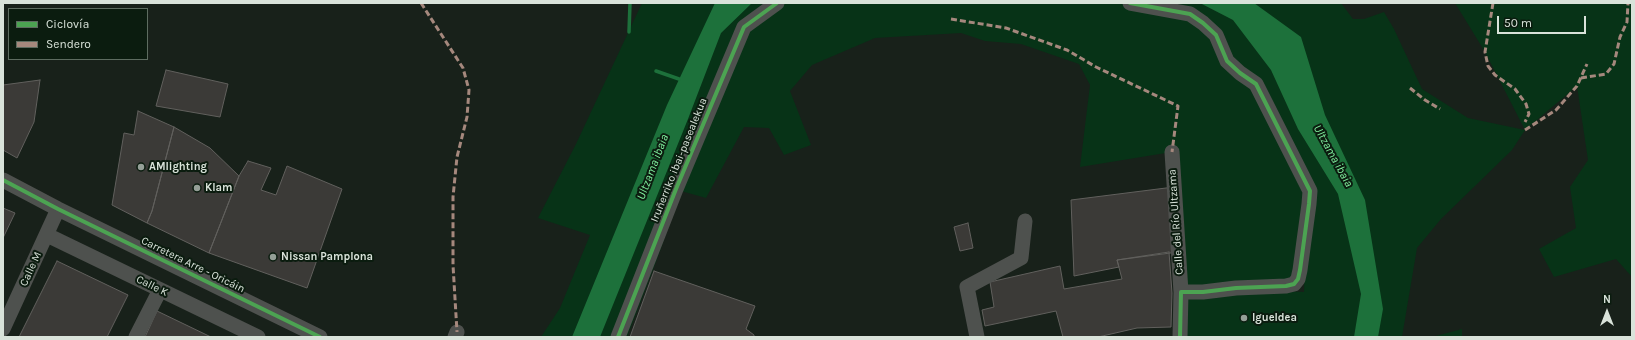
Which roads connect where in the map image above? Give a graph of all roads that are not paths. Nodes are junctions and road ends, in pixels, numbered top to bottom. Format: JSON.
{"nodes":[{"id":1,"x":776,"y":3,"type":"edge"},
{"id":2,"x":1130,"y":3,"type":"edge"},
{"id":3,"x":1172,"y":152,"type":"dead end"},
{"id":4,"x":3,"y":180,"type":"edge"},
{"id":5,"x":58,"y":209,"type":"junction"},
{"id":6,"x":1025,"y":221,"type":"dead end"},
{"id":7,"x":47,"y":234,"type":"junction"},
{"id":8,"x":160,"y":290,"type":"junction"},
{"id":9,"x":1181,"y":292,"type":"junction"},
{"id":10,"x":3,"y":329,"type":"edge"},
{"id":11,"x":305,"y":334,"type":"edge"},
{"id":12,"x":136,"y":337,"type":"edge"},
{"id":13,"x":258,"y":337,"type":"edge"},
{"id":14,"x":320,"y":337,"type":"edge"},
{"id":15,"x":618,"y":337,"type":"edge"},
{"id":16,"x":977,"y":337,"type":"edge"},
{"id":17,"x":1180,"y":337,"type":"edge"}],
"edges":[{"from":1,"to":15,"type":"street","name":"Iruñerriko ibai-pasealekua"},
{"from":2,"to":9,"type":"street"},
{"from":3,"to":9,"type":"street","name":"Calle del Río Ultzama"},
{"from":4,"to":5,"type":"street","name":"Carretera Arre - Oricáin"},
{"from":5,"to":7,"type":"street","name":"Calle M"},
{"from":5,"to":11,"type":"street","name":"Carretera Arre - Oricáin"},
{"from":6,"to":16,"type":"street"},
{"from":7,"to":8,"type":"street","name":"Calle K"},
{"from":7,"to":10,"type":"street","name":"Calle M"},
{"from":8,"to":12,"type":"street"},
{"from":8,"to":13,"type":"street","name":"Calle K"},
{"from":9,"to":17,"type":"street","name":"Calle del Río Ultzama"},
{"from":11,"to":14,"type":"street","name":"Carretera Arre - Oricáin"}]}
